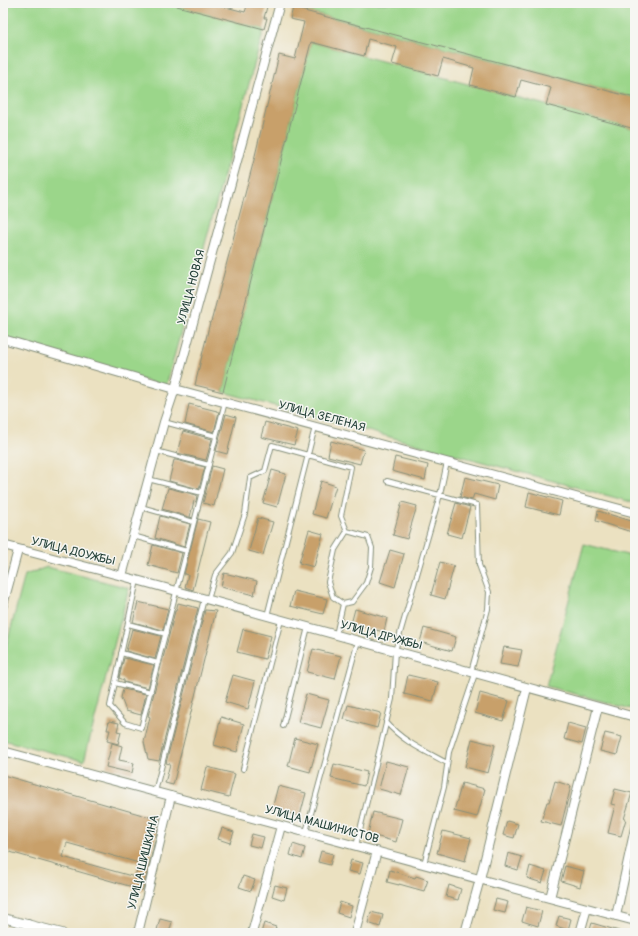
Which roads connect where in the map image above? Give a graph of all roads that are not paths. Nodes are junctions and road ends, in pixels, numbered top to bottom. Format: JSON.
{"nodes":[{"id":1,"x":280,"y":3,"type":"edge"},
{"id":2,"x":3,"y":339,"type":"edge"},
{"id":3,"x":175,"y":389,"type":"junction"},
{"id":4,"x":225,"y":402,"type":"junction"},
{"id":5,"x":164,"y":422,"type":"junction"},
{"id":6,"x":315,"y":426,"type":"junction"},
{"id":7,"x":216,"y":436,"type":"junction"},
{"id":8,"x":156,"y":451,"type":"junction"},
{"id":9,"x":308,"y":455,"type":"junction"},
{"id":10,"x":447,"y":462,"type":"junction"},
{"id":11,"x":209,"y":465,"type":"junction"},
{"id":12,"x":148,"y":479,"type":"junction"},
{"id":13,"x":387,"y":481,"type":"dead end"},
{"id":14,"x":202,"y":493,"type":"junction"},
{"id":15,"x":440,"y":495,"type":"junction"},
{"id":16,"x":141,"y":507,"type":"junction"},
{"id":17,"x":635,"y":513,"type":"edge"},
{"id":18,"x":194,"y":522,"type":"junction"},
{"id":19,"x":348,"y":531,"type":"junction"},
{"id":20,"x":133,"y":536,"type":"junction"},
{"id":21,"x":3,"y":546,"type":"edge"},
{"id":22,"x":18,"y":550,"type":"junction"},
{"id":23,"x":187,"y":551,"type":"junction"},
{"id":24,"x":122,"y":576,"type":"junction"},
{"id":25,"x":137,"y":580,"type":"junction"},
{"id":26,"x":177,"y":591,"type":"junction"},
{"id":27,"x":206,"y":599,"type":"junction"},
{"id":28,"x":343,"y":604,"type":"junction"},
{"id":29,"x":3,"y":605,"type":"edge"},
{"id":30,"x":267,"y":616,"type":"junction"},
{"id":31,"x":281,"y":620,"type":"junction"},
{"id":32,"x":128,"y":624,"type":"junction"},
{"id":33,"x":308,"y":627,"type":"junction"},
{"id":34,"x":166,"y":634,"type":"junction"},
{"id":35,"x":336,"y":635,"type":"junction"},
{"id":36,"x":358,"y":641,"type":"junction"},
{"id":37,"x":396,"y":652,"type":"junction"},
{"id":38,"x":121,"y":653,"type":"junction"},
{"id":39,"x":158,"y":663,"type":"junction"},
{"id":40,"x":473,"y":673,"type":"junction"},
{"id":41,"x":115,"y":683,"type":"junction"},
{"id":42,"x":527,"y":688,"type":"junction"},
{"id":43,"x":151,"y":692,"type":"junction"},
{"id":44,"x":598,"y":707,"type":"junction"},
{"id":45,"x":635,"y":717,"type":"edge"},
{"id":46,"x":386,"y":722,"type":"junction"},
{"id":47,"x":283,"y":726,"type":"dead end"},
{"id":48,"x":3,"y":751,"type":"edge"},
{"id":49,"x":447,"y":763,"type":"junction"},
{"id":50,"x":243,"y":769,"type":"dead end"},
{"id":51,"x":155,"y":792,"type":"junction"},
{"id":52,"x":171,"y":796,"type":"junction"},
{"id":53,"x":280,"y":826,"type":"junction"},
{"id":54,"x":635,"y":828,"type":"edge"},
{"id":55,"x":306,"y":832,"type":"junction"},
{"id":56,"x":356,"y":846,"type":"junction"},
{"id":57,"x":377,"y":851,"type":"junction"},
{"id":58,"x":424,"y":864,"type":"junction"},
{"id":59,"x":480,"y":879,"type":"junction"},
{"id":60,"x":550,"y":898,"type":"junction"},
{"id":61,"x":587,"y":908,"type":"junction"},
{"id":62,"x":616,"y":916,"type":"junction"},
{"id":63,"x":3,"y":918,"type":"edge"},
{"id":64,"x":635,"y":921,"type":"edge"},
{"id":65,"x":28,"y":924,"type":"junction"},
{"id":66,"x":26,"y":933,"type":"edge"},
{"id":67,"x":62,"y":933,"type":"edge"},
{"id":68,"x":138,"y":933,"type":"edge"},
{"id":69,"x":252,"y":933,"type":"edge"},
{"id":70,"x":355,"y":933,"type":"edge"},
{"id":71,"x":465,"y":933,"type":"edge"},
{"id":72,"x":580,"y":933,"type":"edge"}],
"edges":[{"from":1,"to":3,"type":"street","name":"УЛИЦА НОВАЯ"},
{"from":2,"to":3,"type":"street","name":"УЛИЦА ЗЕЛЕНАЯ"},
{"from":3,"to":4,"type":"street","name":"УЛИЦА ЗЕЛЕНАЯ"},
{"from":3,"to":5,"type":"street","name":"УЛИЦА НОВАЯ"},
{"from":4,"to":6,"type":"street","name":"УЛИЦА ЗЕЛЕНАЯ"},
{"from":4,"to":7,"type":"lane"},
{"from":5,"to":7,"type":"lane"},
{"from":5,"to":8,"type":"street","name":"УЛИЦА НОВАЯ"},
{"from":6,"to":9,"type":"lane"},
{"from":6,"to":10,"type":"street","name":"УЛИЦА ЗЕЛЕНАЯ"},
{"from":7,"to":11,"type":"lane"},
{"from":8,"to":11,"type":"lane"},
{"from":8,"to":12,"type":"street","name":"УЛИЦА НОВАЯ"},
{"from":9,"to":19,"type":"lane"},
{"from":9,"to":27,"type":"lane"},
{"from":9,"to":30,"type":"lane"},
{"from":10,"to":15,"type":"lane"},
{"from":10,"to":17,"type":"street","name":"УЛИЦА ЗЕЛЕНАЯ"},
{"from":11,"to":14,"type":"lane"},
{"from":12,"to":14,"type":"lane"},
{"from":12,"to":16,"type":"street","name":"УЛИЦА НОВАЯ"},
{"from":13,"to":15,"type":"lane"},
{"from":14,"to":18,"type":"lane"},
{"from":15,"to":37,"type":"lane"},
{"from":15,"to":40,"type":"lane"},
{"from":16,"to":18,"type":"lane"},
{"from":16,"to":20,"type":"street","name":"УЛИЦА НОВАЯ"},
{"from":18,"to":23,"type":"lane"},
{"from":19,"to":28,"type":"lane"},
{"from":19,"to":28,"type":"lane"},
{"from":20,"to":23,"type":"lane"},
{"from":20,"to":24,"type":"street","name":"УЛИЦА НОВАЯ"},
{"from":21,"to":22,"type":"street"},
{"from":22,"to":24,"type":"street","name":"УЛИЦА ДОУЖБЫ"},
{"from":22,"to":29,"type":"street"},
{"from":23,"to":26,"type":"lane"},
{"from":24,"to":25,"type":"street","name":"УЛИЦА ДРУЖБЫ"},
{"from":25,"to":26,"type":"street","name":"УЛИЦА ДРУЖБЫ"},
{"from":25,"to":32,"type":"lane"},
{"from":26,"to":27,"type":"street","name":"УЛИЦА ДРУЖБЫ"},
{"from":26,"to":34,"type":"lane"},
{"from":27,"to":30,"type":"street","name":"УЛИЦА ДРУЖБЫ"},
{"from":27,"to":51,"type":"lane"},
{"from":28,"to":35,"type":"lane"},
{"from":30,"to":31,"type":"street","name":"УЛИЦА ДРУЖБЫ"},
{"from":31,"to":33,"type":"street","name":"УЛИЦА ДРУЖБЫ"},
{"from":31,"to":50,"type":"lane"},
{"from":32,"to":34,"type":"lane"},
{"from":32,"to":38,"type":"lane"},
{"from":33,"to":35,"type":"street","name":"УЛИЦА ДРУЖБЫ"},
{"from":33,"to":47,"type":"lane"},
{"from":34,"to":39,"type":"lane"},
{"from":35,"to":36,"type":"street","name":"УЛИЦА ДРУЖБЫ"},
{"from":36,"to":37,"type":"street","name":"УЛИЦА ДРУЖБЫ"},
{"from":36,"to":55,"type":"lane"},
{"from":37,"to":40,"type":"street","name":"УЛИЦА ДРУЖБЫ"},
{"from":37,"to":46,"type":"lane"},
{"from":38,"to":39,"type":"lane"},
{"from":38,"to":41,"type":"lane"},
{"from":39,"to":43,"type":"lane"},
{"from":40,"to":42,"type":"street","name":"УЛИЦА ДРУЖБЫ"},
{"from":40,"to":49,"type":"lane"},
{"from":41,"to":43,"type":"lane"},
{"from":41,"to":43,"type":"lane"},
{"from":42,"to":44,"type":"street","name":"УЛИЦА ДРУЖБЫ"},
{"from":42,"to":59,"type":"street"},
{"from":44,"to":45,"type":"street","name":"УЛИЦА ДРУЖБЫ"},
{"from":44,"to":60,"type":"street"},
{"from":46,"to":49,"type":"lane"},
{"from":46,"to":56,"type":"lane"},
{"from":48,"to":51,"type":"street","name":"УЛИЦА МАШИНИСТОВ"},
{"from":49,"to":58,"type":"lane"},
{"from":51,"to":52,"type":"street","name":"УЛИЦА МАШИНИСТОВ"},
{"from":52,"to":53,"type":"street","name":"УЛИЦА МАШИНИСТОВ"},
{"from":52,"to":68,"type":"street","name":"УЛИЦА ШИШКИНА"},
{"from":53,"to":55,"type":"street","name":"УЛИЦА МАШИНИСТОВ"},
{"from":53,"to":69,"type":"street"},
{"from":54,"to":62,"type":"street"},
{"from":55,"to":56,"type":"street","name":"УЛИЦА МАШИНИСТОВ"},
{"from":56,"to":57,"type":"street","name":"УЛИЦА МАШИНИСТОВ"},
{"from":57,"to":58,"type":"street","name":"УЛИЦА МАШИНИСТОВ"},
{"from":57,"to":70,"type":"street"},
{"from":58,"to":59,"type":"street","name":"УЛИЦА МАШИНИСТОВ"},
{"from":59,"to":60,"type":"street","name":"УЛИЦА МАШИНИСТОВ"},
{"from":59,"to":71,"type":"street"},
{"from":60,"to":61,"type":"street","name":"УЛИЦА МАШИНИСТОВ"},
{"from":61,"to":62,"type":"street","name":"УЛИЦА МАШИНИСТОВ"},
{"from":61,"to":72,"type":"street"},
{"from":62,"to":64,"type":"street","name":"УЛИЦА МАШИНИСТОВ"},
{"from":63,"to":65,"type":"street"},
{"from":65,"to":66,"type":"street"},
{"from":65,"to":67,"type":"street"}]}
